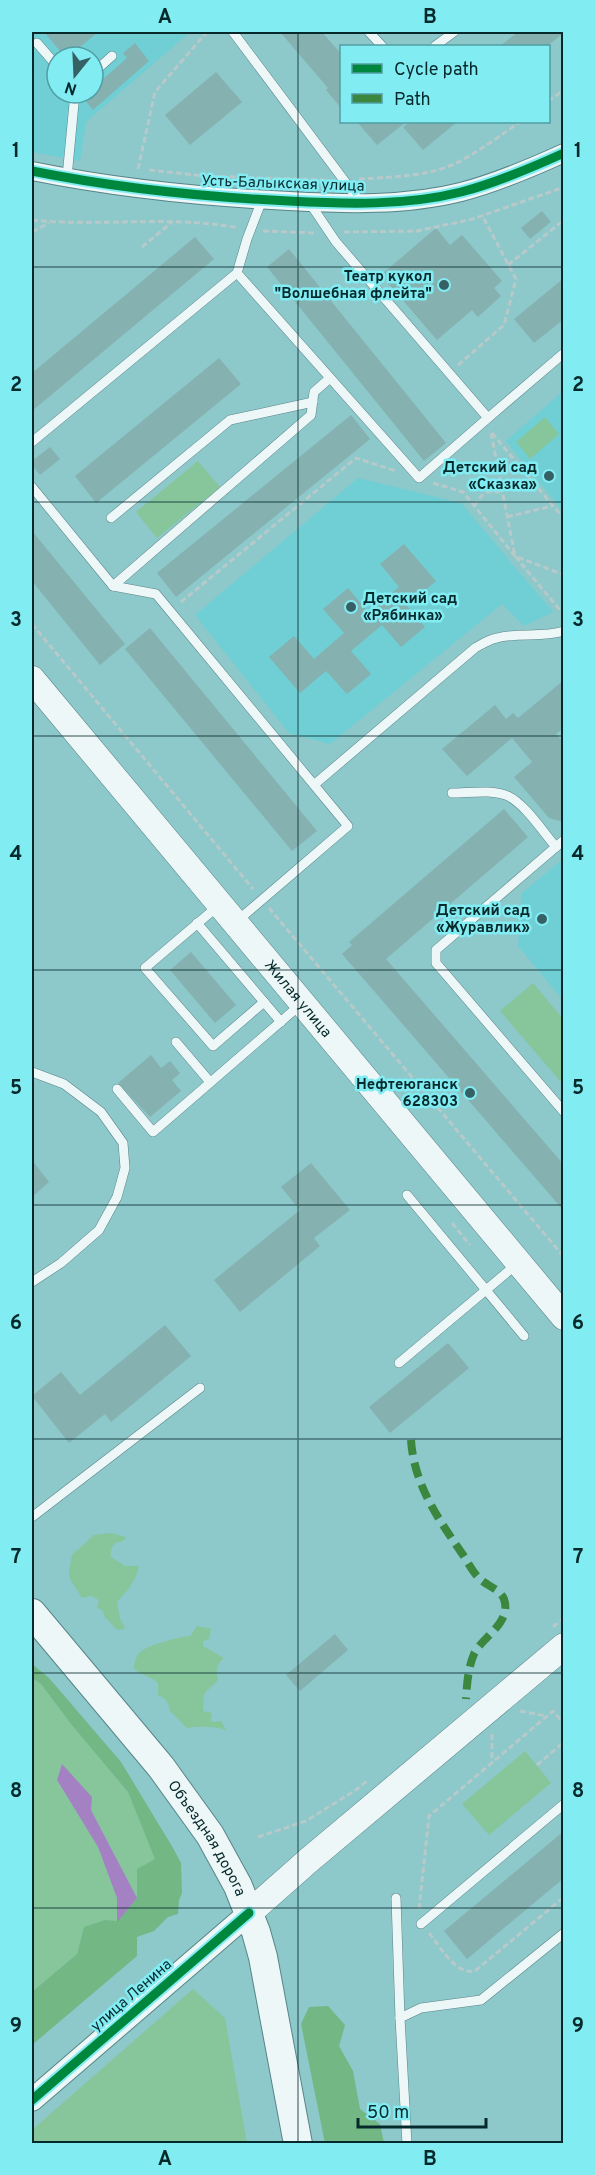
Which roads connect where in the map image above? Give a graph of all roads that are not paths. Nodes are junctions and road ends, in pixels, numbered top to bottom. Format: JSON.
{"nodes":[{"id":1,"x":233,"y":32,"type":"edge"},
{"id":2,"x":369,"y":32,"type":"edge"},
{"id":3,"x":435,"y":32,"type":"edge"},
{"id":4,"x":454,"y":32,"type":"edge"},
{"id":5,"x":37,"y":43,"type":"dead end"},
{"id":6,"x":439,"y":44,"type":"edge"},
{"id":7,"x":381,"y":45,"type":"edge"},
{"id":8,"x":45,"y":52,"type":"edge"},
{"id":9,"x":112,"y":56,"type":"dead end"},
{"id":10,"x":105,"y":62,"type":"edge"},
{"id":11,"x":74,"y":105,"type":"edge"},
{"id":12,"x":564,"y":153,"type":"edge"},
{"id":13,"x":32,"y":171,"type":"edge"},
{"id":14,"x":67,"y":177,"type":"junction"},
{"id":15,"x":262,"y":200,"type":"junction"},
{"id":16,"x":309,"y":202,"type":"junction"},
{"id":17,"x":361,"y":203,"type":"junction"},
{"id":18,"x":237,"y":273,"type":"junction"},
{"id":19,"x":564,"y":353,"type":"edge"},
{"id":20,"x":330,"y":378,"type":"junction"},
{"id":21,"x":313,"y":402,"type":"junction"},
{"id":22,"x":488,"y":418,"type":"junction"},
{"id":23,"x":32,"y":442,"type":"edge"},
{"id":24,"x":32,"y":487,"type":"edge"},
{"id":25,"x":111,"y":518,"type":"dead end"},
{"id":26,"x":113,"y":586,"type":"junction"},
{"id":27,"x":564,"y":631,"type":"edge"},
{"id":28,"x":32,"y":680,"type":"edge"},
{"id":29,"x":315,"y":784,"type":"junction"},
{"id":30,"x":452,"y":793,"type":"dead end"},
{"id":31,"x":359,"y":821,"type":"dead end"},
{"id":32,"x":348,"y":826,"type":"junction"},
{"id":33,"x":560,"y":843,"type":"edge"},
{"id":34,"x":227,"y":913,"type":"junction"},
{"id":35,"x":197,"y":923,"type":"junction"},
{"id":36,"x":264,"y":1002,"type":"junction"},
{"id":37,"x":302,"y":1004,"type":"junction"},
{"id":38,"x":281,"y":1022,"type":"junction"},
{"id":39,"x":176,"y":1042,"type":"dead end"},
{"id":40,"x":253,"y":1046,"type":"junction"},
{"id":41,"x":260,"y":1054,"type":"dead end"},
{"id":42,"x":32,"y":1072,"type":"edge"},
{"id":43,"x":210,"y":1082,"type":"junction"},
{"id":44,"x":117,"y":1089,"type":"dead end"},
{"id":45,"x":564,"y":1112,"type":"edge"},
{"id":46,"x":407,"y":1195,"type":"dead end"},
{"id":47,"x":518,"y":1263,"type":"junction"},
{"id":48,"x":32,"y":1282,"type":"edge"},
{"id":49,"x":486,"y":1290,"type":"junction"},
{"id":50,"x":562,"y":1314,"type":"edge"},
{"id":51,"x":524,"y":1336,"type":"dead end"},
{"id":52,"x":399,"y":1363,"type":"dead end"},
{"id":53,"x":200,"y":1388,"type":"dead end"},
{"id":54,"x":32,"y":1518,"type":"edge"},
{"id":55,"x":32,"y":1613,"type":"edge"},
{"id":56,"x":555,"y":1640,"type":"edge"},
{"id":57,"x":564,"y":1804,"type":"edge"},
{"id":58,"x":396,"y":1898,"type":"dead end"},
{"id":59,"x":249,"y":1913,"type":"junction"},
{"id":60,"x":421,"y":1924,"type":"road end"},
{"id":61,"x":563,"y":1934,"type":"edge"},
{"id":62,"x":400,"y":2018,"type":"junction"},
{"id":63,"x":32,"y":2100,"type":"edge"},
{"id":64,"x":298,"y":2144,"type":"edge"},
{"id":65,"x":407,"y":2144,"type":"edge"}],
"edges":[{"from":1,"to":17,"type":"lane"},
{"from":2,"to":7,"type":"lane"},
{"from":3,"to":6,"type":"lane"},
{"from":4,"to":6,"type":"lane"},
{"from":5,"to":8,"type":"lane"},
{"from":9,"to":10,"type":"lane"},
{"from":11,"to":14,"type":"lane"},
{"from":12,"to":17,"type":"street","name":"Усть-Балыкская улица"},
{"from":13,"to":14,"type":"street","name":"Усть-Балыкская улица"},
{"from":14,"to":15,"type":"street","name":"Усть-Балыкская улица"},
{"from":15,"to":16,"type":"street","name":"Усть-Балыкская улица"},
{"from":15,"to":18,"type":"lane"},
{"from":16,"to":17,"type":"street","name":"Усть-Балыкская улица"},
{"from":16,"to":22,"type":"lane"},
{"from":18,"to":20,"type":"lane"},
{"from":18,"to":23,"type":"lane"},
{"from":19,"to":22,"type":"lane"},
{"from":20,"to":21,"type":"lane"},
{"from":20,"to":22,"type":"lane"},
{"from":21,"to":25,"type":"lane"},
{"from":21,"to":26,"type":"lane"},
{"from":24,"to":26,"type":"lane"},
{"from":26,"to":29,"type":"lane"},
{"from":27,"to":29,"type":"lane"},
{"from":28,"to":34,"type":"main road","name":"Жилая улица"},
{"from":29,"to":32,"type":"lane"},
{"from":30,"to":33,"type":"lane"},
{"from":31,"to":32,"type":"lane"},
{"from":32,"to":34,"type":"lane"},
{"from":33,"to":45,"type":"lane"},
{"from":34,"to":35,"type":"lane"},
{"from":34,"to":37,"type":"main road","name":"Жилая улица"},
{"from":35,"to":36,"type":"lane"},
{"from":35,"to":36,"type":"lane"},
{"from":36,"to":38,"type":"lane"},
{"from":37,"to":38,"type":"lane"},
{"from":37,"to":47,"type":"main road","name":"Жилая улица"},
{"from":38,"to":40,"type":"lane"},
{"from":39,"to":43,"type":"lane"},
{"from":40,"to":41,"type":"lane"},
{"from":40,"to":43,"type":"lane"},
{"from":42,"to":48,"type":"lane"},
{"from":43,"to":44,"type":"lane"},
{"from":46,"to":49,"type":"lane"},
{"from":47,"to":49,"type":"lane"},
{"from":47,"to":50,"type":"main road","name":"Жилая улица"},
{"from":49,"to":51,"type":"lane"},
{"from":49,"to":52,"type":"lane"},
{"from":53,"to":54,"type":"lane"},
{"from":55,"to":59,"type":"main road","name":"Объездная дорога"},
{"from":56,"to":59,"type":"main road","name":"улица Ленина"},
{"from":57,"to":60,"type":"lane"},
{"from":58,"to":62,"type":"lane"},
{"from":59,"to":63,"type":"street","name":"улица Ленина"},
{"from":59,"to":64,"type":"main road","name":"Объездная дорога"},
{"from":61,"to":62,"type":"lane"},
{"from":62,"to":65,"type":"lane"}]}
